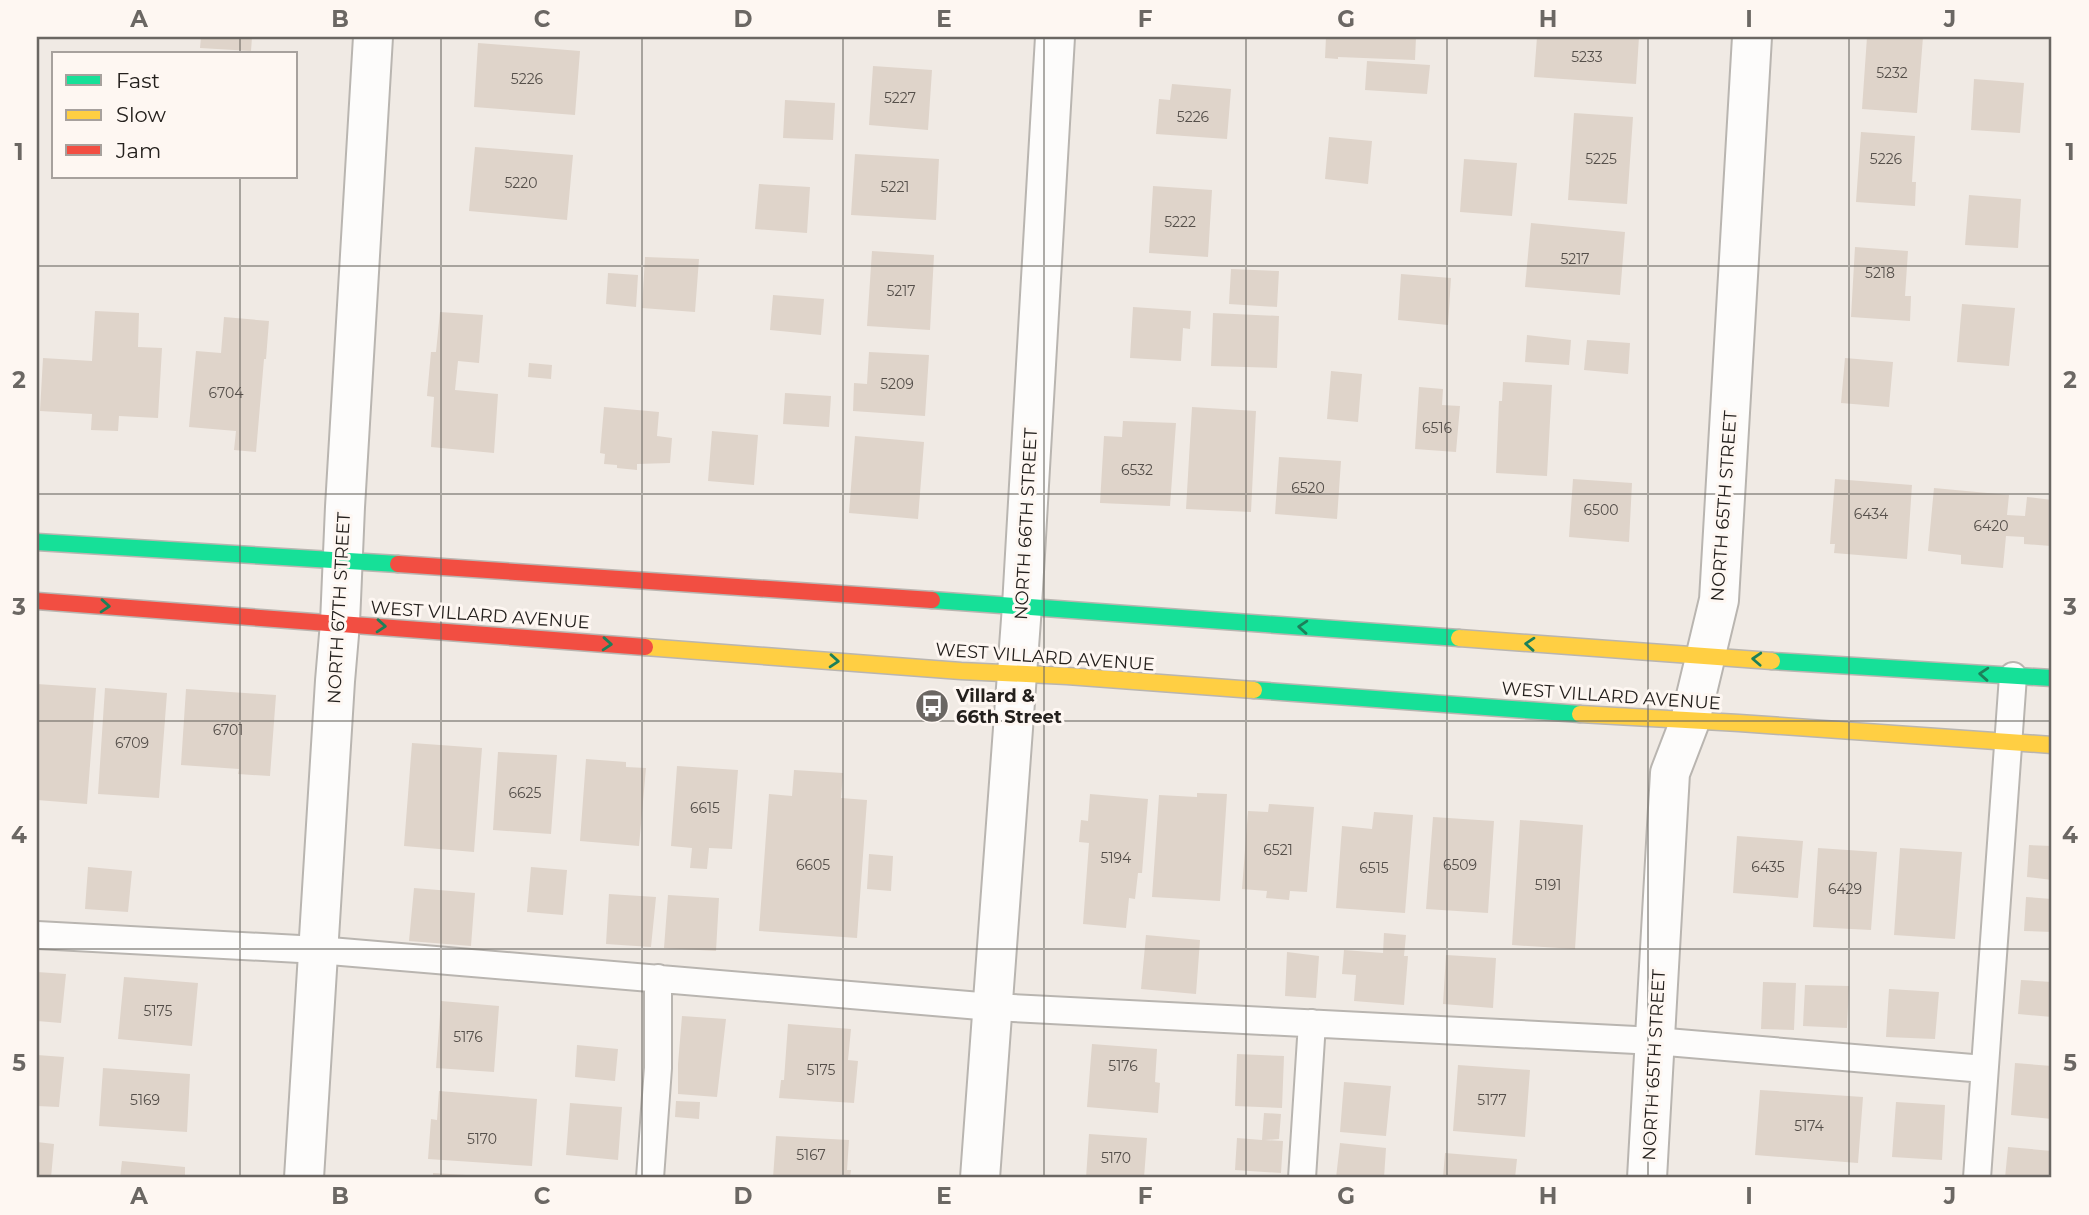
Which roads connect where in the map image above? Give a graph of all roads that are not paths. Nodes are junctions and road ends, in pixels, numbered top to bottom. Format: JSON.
{"nodes":[{"id":1,"x":373,"y":37,"type":"edge"},
{"id":2,"x":1055,"y":37,"type":"edge"},
{"id":3,"x":1752,"y":37,"type":"edge"},
{"id":4,"x":37,"y":542,"type":"edge"},
{"id":5,"x":343,"y":561,"type":"junction"},
{"id":6,"x":37,"y":601,"type":"edge"},
{"id":7,"x":1022,"y":606,"type":"junction"},
{"id":8,"x":340,"y":623,"type":"junction"},
{"id":9,"x":1706,"y":657,"type":"junction"},
{"id":10,"x":1016,"y":673,"type":"junction"},
{"id":11,"x":2013,"y":676,"type":"junction"},
{"id":12,"x":2052,"y":678,"type":"edge"},
{"id":13,"x":1690,"y":721,"type":"junction"},
{"id":14,"x":2008,"y":742,"type":"junction"},
{"id":15,"x":2052,"y":745,"type":"edge"},
{"id":16,"x":37,"y":934,"type":"edge"},
{"id":17,"x":318,"y":950,"type":"junction"},
{"id":18,"x":658,"y":978,"type":"junction"},
{"id":19,"x":992,"y":1007,"type":"junction"},
{"id":20,"x":1312,"y":1023,"type":"junction"},
{"id":21,"x":1655,"y":1041,"type":"junction"},
{"id":22,"x":1984,"y":1069,"type":"junction"},
{"id":23,"x":304,"y":1178,"type":"edge"},
{"id":24,"x":650,"y":1178,"type":"edge"},
{"id":25,"x":980,"y":1178,"type":"edge"},
{"id":26,"x":1302,"y":1178,"type":"edge"},
{"id":27,"x":1647,"y":1178,"type":"edge"},
{"id":28,"x":1977,"y":1178,"type":"edge"}],
"edges":[{"from":1,"to":5,"type":"street","name":"NORTH 67TH STREET"},
{"from":2,"to":7,"type":"street","name":"NORTH 66TH STREET"},
{"from":3,"to":9,"type":"street","name":"NORTH 65TH STREET"},
{"from":4,"to":5,"type":"street"},
{"from":5,"to":7,"type":"street"},
{"from":5,"to":8,"type":"street","name":"NORTH 67TH STREET"},
{"from":6,"to":8,"type":"street","name":"WEST VILLARD AVENUE","one_way":true},
{"from":9,"to":7,"type":"street","one_way":true},
{"from":7,"to":10,"type":"street","name":"NORTH 66TH STREET"},
{"from":8,"to":10,"type":"street","name":"WEST VILLARD AVENUE","one_way":true},
{"from":8,"to":17,"type":"street","name":"NORTH 67TH STREET"},
{"from":11,"to":9,"type":"street","one_way":true},
{"from":9,"to":13,"type":"street","name":"NORTH 65TH STREET"},
{"from":10,"to":13,"type":"street","name":"WEST VILLARD AVENUE"},
{"from":10,"to":19,"type":"street","name":"NORTH 66TH STREET"},
{"from":11,"to":12,"type":"street"},
{"from":11,"to":14,"type":"lane"},
{"from":13,"to":14,"type":"street","name":"WEST VILLARD AVENUE"},
{"from":13,"to":21,"type":"street","name":"NORTH 65TH STREET"},
{"from":14,"to":15,"type":"street","name":"WEST VILLARD AVENUE"},
{"from":14,"to":22,"type":"lane"},
{"from":16,"to":17,"type":"lane"},
{"from":17,"to":18,"type":"lane"},
{"from":17,"to":23,"type":"street","name":"NORTH 67TH STREET"},
{"from":18,"to":19,"type":"lane"},
{"from":18,"to":24,"type":"lane"},
{"from":19,"to":20,"type":"lane"},
{"from":19,"to":25,"type":"street","name":"NORTH 66TH STREET"},
{"from":20,"to":21,"type":"lane"},
{"from":20,"to":26,"type":"lane"},
{"from":21,"to":22,"type":"lane"},
{"from":21,"to":27,"type":"street","name":"NORTH 65TH STREET"},
{"from":22,"to":28,"type":"lane"}]}
